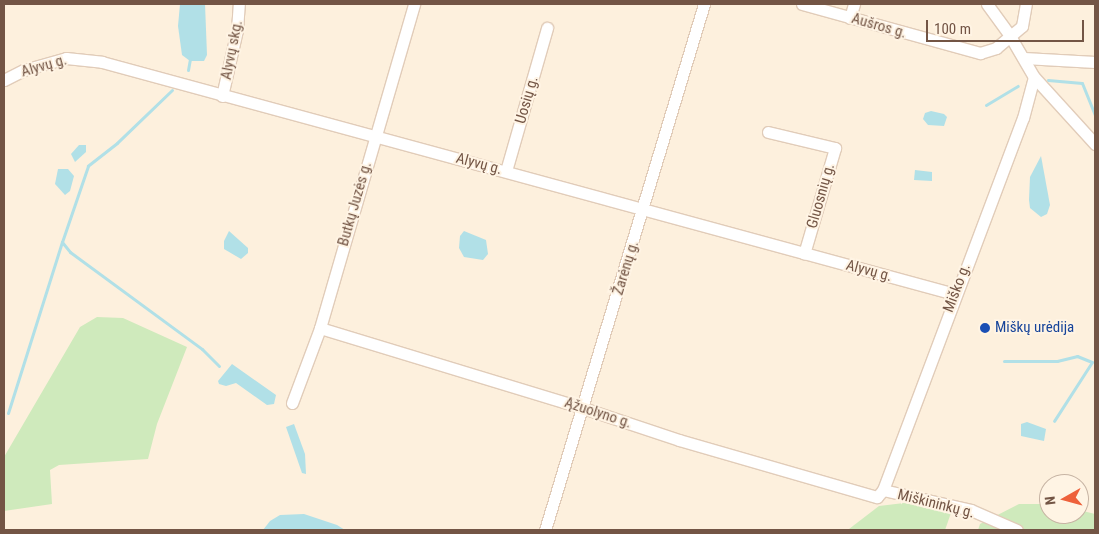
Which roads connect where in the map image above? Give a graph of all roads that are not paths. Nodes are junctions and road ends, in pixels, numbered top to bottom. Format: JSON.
{"nodes":[{"id":1,"x":239,"y":4,"type":"edge"},
{"id":2,"x":414,"y":4,"type":"edge"},
{"id":3,"x":704,"y":4,"type":"edge"},
{"id":4,"x":802,"y":4,"type":"edge"},
{"id":5,"x":854,"y":4,"type":"edge"},
{"id":6,"x":987,"y":4,"type":"edge"},
{"id":7,"x":1026,"y":4,"type":"edge"},
{"id":8,"x":850,"y":18,"type":"junction"},
{"id":9,"x":547,"y":28,"type":"dead end"},
{"id":10,"x":1010,"y":36,"type":"junction"},
{"id":11,"x":1024,"y":58,"type":"junction"},
{"id":12,"x":1095,"y":62,"type":"edge"},
{"id":13,"x":1034,"y":77,"type":"junction"},
{"id":14,"x":4,"y":80,"type":"edge"},
{"id":15,"x":222,"y":96,"type":"junction"},
{"id":16,"x":768,"y":132,"type":"dead end"},
{"id":17,"x":375,"y":136,"type":"junction"},
{"id":18,"x":1095,"y":144,"type":"edge"},
{"id":19,"x":506,"y":172,"type":"junction"},
{"id":20,"x":644,"y":211,"type":"junction"},
{"id":21,"x":804,"y":254,"type":"junction"},
{"id":22,"x":955,"y":294,"type":"junction"},
{"id":23,"x":320,"y":328,"type":"junction"},
{"id":24,"x":292,"y":403,"type":"dead end"},
{"id":25,"x":583,"y":408,"type":"junction"},
{"id":26,"x":880,"y":494,"type":"junction"},
{"id":27,"x":545,"y":530,"type":"edge"},
{"id":28,"x":1017,"y":530,"type":"edge"}],
"edges":[{"from":1,"to":15,"type":"street","name":"Alyvų skg."},
{"from":2,"to":17,"type":"street","name":"Butkų Juzės g."},
{"from":3,"to":20,"type":"street","name":"Žarėnų g."},
{"from":4,"to":8,"type":"street","name":"Aušros g."},
{"from":5,"to":8,"type":"street"},
{"from":6,"to":10,"type":"street"},
{"from":7,"to":10,"type":"street"},
{"from":8,"to":10,"type":"street","name":"Aušros g."},
{"from":9,"to":19,"type":"street","name":"Uosių g."},
{"from":10,"to":11,"type":"street"},
{"from":11,"to":12,"type":"street"},
{"from":11,"to":13,"type":"street"},
{"from":13,"to":18,"type":"street"},
{"from":13,"to":22,"type":"street","name":"Miško g."},
{"from":14,"to":15,"type":"street","name":"Alyvų g."},
{"from":15,"to":17,"type":"street","name":"Alyvų g."},
{"from":16,"to":21,"type":"street","name":"Gluosnių g."},
{"from":17,"to":19,"type":"street","name":"Alyvų g."},
{"from":17,"to":23,"type":"street","name":"Butkų Juzės g."},
{"from":19,"to":20,"type":"street","name":"Alyvų g."},
{"from":20,"to":21,"type":"street","name":"Alyvų g."},
{"from":20,"to":25,"type":"street","name":"Žarėnų g."},
{"from":21,"to":22,"type":"street","name":"Alyvų g."},
{"from":22,"to":26,"type":"street","name":"Miško g."},
{"from":23,"to":24,"type":"street","name":"Butkų Juzės g."},
{"from":23,"to":25,"type":"street","name":"Ąžuolyno g."},
{"from":25,"to":26,"type":"street","name":"Ąžuolyno g."},
{"from":25,"to":27,"type":"street","name":"Žarėnų g."},
{"from":26,"to":28,"type":"street","name":"Miškininkų g."}]}
